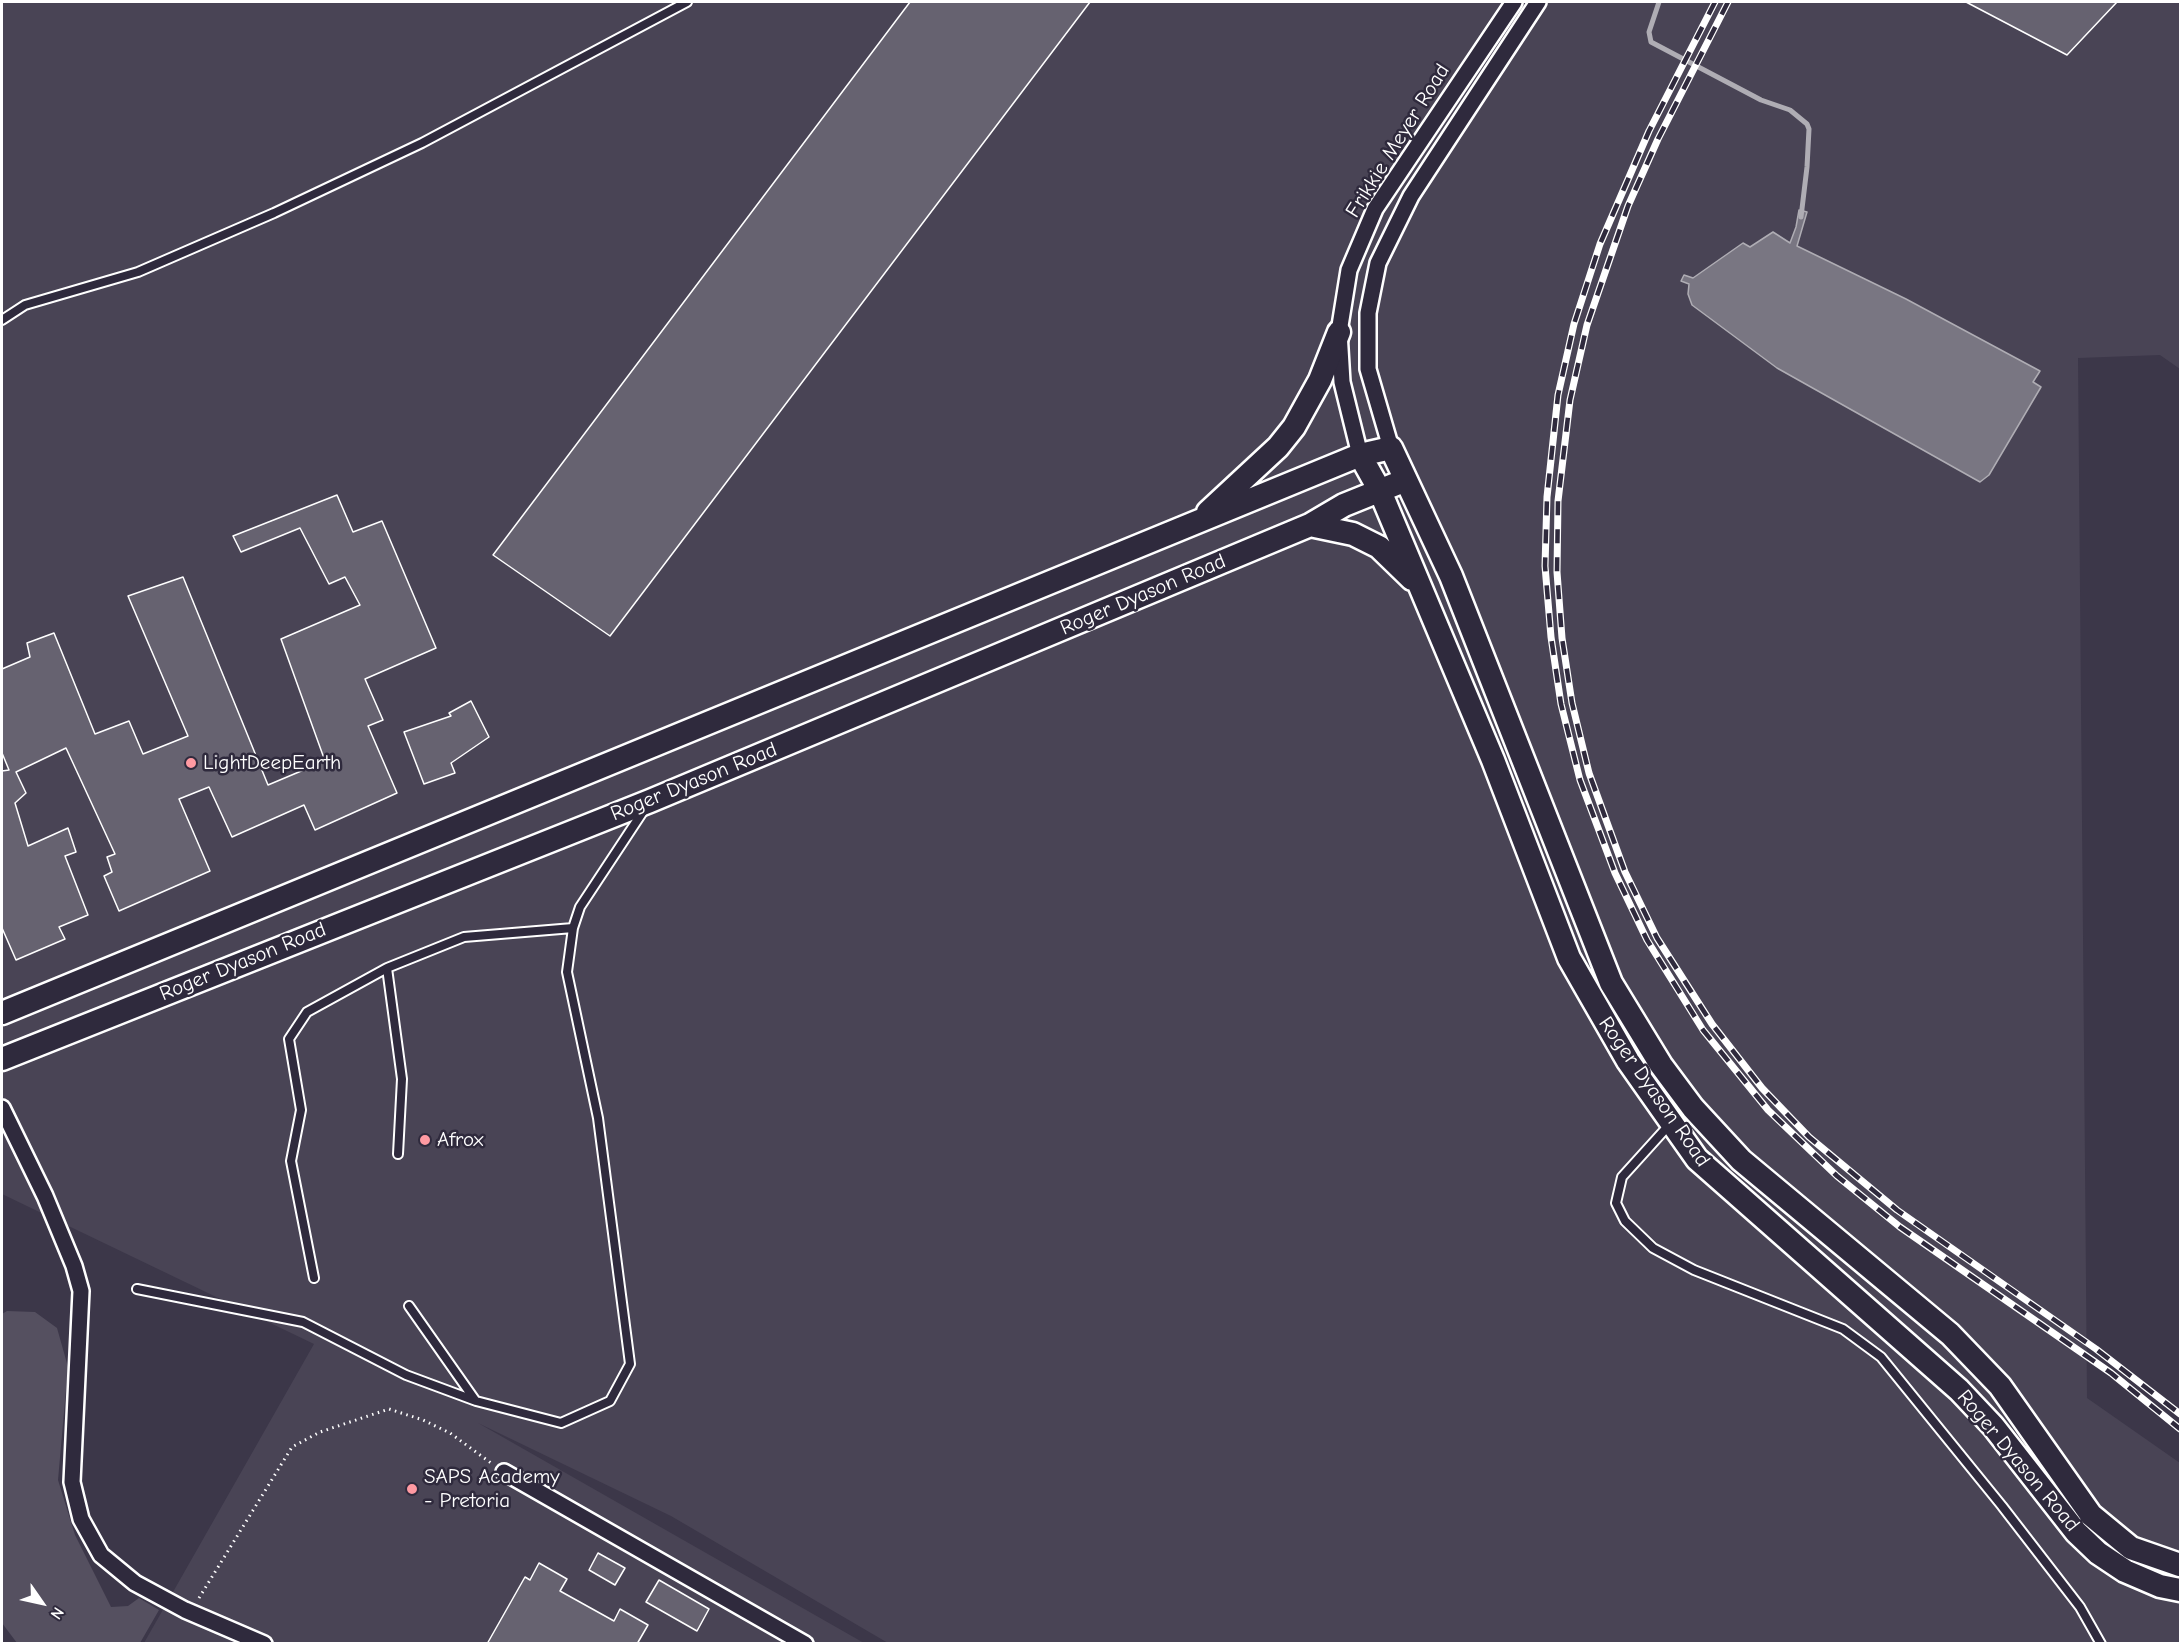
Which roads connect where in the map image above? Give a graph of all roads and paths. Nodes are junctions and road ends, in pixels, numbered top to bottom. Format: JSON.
{"nodes":[{"id":1,"x":687,"y":2,"type":"edge"},
{"id":2,"x":1514,"y":2,"type":"edge"},
{"id":3,"x":1538,"y":2,"type":"edge"},
{"id":4,"x":2,"y":320,"type":"edge"},
{"id":5,"x":1339,"y":332,"type":"junction"},
{"id":6,"x":1390,"y":448,"type":"junction"},
{"id":7,"x":1360,"y":455,"type":"junction"},
{"id":8,"x":1406,"y":480,"type":"junction"},
{"id":9,"x":1380,"y":490,"type":"junction"},
{"id":10,"x":1196,"y":523,"type":"junction"},
{"id":11,"x":1310,"y":525,"type":"junction"},
{"id":12,"x":1419,"y":586,"type":"junction"},
{"id":13,"x":650,"y":801,"type":"junction"},
{"id":14,"x":573,"y":928,"type":"junction"},
{"id":15,"x":387,"y":968,"type":"junction"},
{"id":16,"x":2,"y":1013,"type":"edge"},
{"id":17,"x":2,"y":1059,"type":"edge"},
{"id":18,"x":1693,"y":1107,"type":"junction"},
{"id":19,"x":2,"y":1108,"type":"edge"},
{"id":20,"x":1672,"y":1122,"type":"junction"},
{"id":21,"x":398,"y":1154,"type":"dead end"},
{"id":22,"x":314,"y":1278,"type":"dead end"},
{"id":23,"x":136,"y":1289,"type":"dead end"},
{"id":24,"x":409,"y":1306,"type":"dead end"},
{"id":25,"x":476,"y":1401,"type":"junction"},
{"id":26,"x":504,"y":1472,"type":"joint"},
{"id":27,"x":2181,"y":1565,"type":"edge"},
{"id":28,"x":2181,"y":1590,"type":"edge"},
{"id":29,"x":190,"y":1612,"type":"junction"},
{"id":30,"x":264,"y":1644,"type":"edge"},
{"id":31,"x":805,"y":1644,"type":"edge"},
{"id":32,"x":2101,"y":1644,"type":"edge"}],
"edges":[{"from":1,"to":4,"type":"lane"},
{"from":2,"to":5,"type":"street","name":"Frikkie Meyer Road"},
{"from":3,"to":6,"type":"street","name":"Frikkie Meyer Road"},
{"from":5,"to":7,"type":"street","name":"Frikkie Meyer Road"},
{"from":5,"to":10,"type":"main road"},
{"from":6,"to":7,"type":"main road"},
{"from":6,"to":8,"type":"main road","name":"Roger Dyason Road"},
{"from":7,"to":9,"type":"main road","name":"Roger Dyason Road"},
{"from":7,"to":10,"type":"main road"},
{"from":8,"to":9,"type":"main road","name":"Roger Dyason Road"},
{"from":8,"to":18,"type":"main road","name":"Roger Dyason Road"},
{"from":9,"to":11,"type":"main road","name":"Roger Dyason Road"},
{"from":9,"to":12,"type":"main road","name":"Roger Dyason Road"},
{"from":10,"to":16,"type":"main road"},
{"from":11,"to":12,"type":"main road"},
{"from":11,"to":13,"type":"main road","name":"Roger Dyason Road"},
{"from":12,"to":20,"type":"main road","name":"Roger Dyason Road"},
{"from":13,"to":14,"type":"lane"},
{"from":13,"to":17,"type":"main road","name":"Roger Dyason Road"},
{"from":14,"to":15,"type":"lane"},
{"from":14,"to":25,"type":"lane"},
{"from":15,"to":21,"type":"lane"},
{"from":15,"to":22,"type":"lane"},
{"from":18,"to":20,"type":"main road"},
{"from":18,"to":27,"type":"main road","name":"Roger Dyason Road"},
{"from":19,"to":29,"type":"street"},
{"from":20,"to":28,"type":"main road","name":"Roger Dyason Road"},
{"from":20,"to":32,"type":"lane"},
{"from":23,"to":25,"type":"lane"},
{"from":24,"to":25,"type":"lane"},
{"from":26,"to":29,"type":"path"},
{"from":26,"to":31,"type":"street"},
{"from":29,"to":30,"type":"street"}]}
